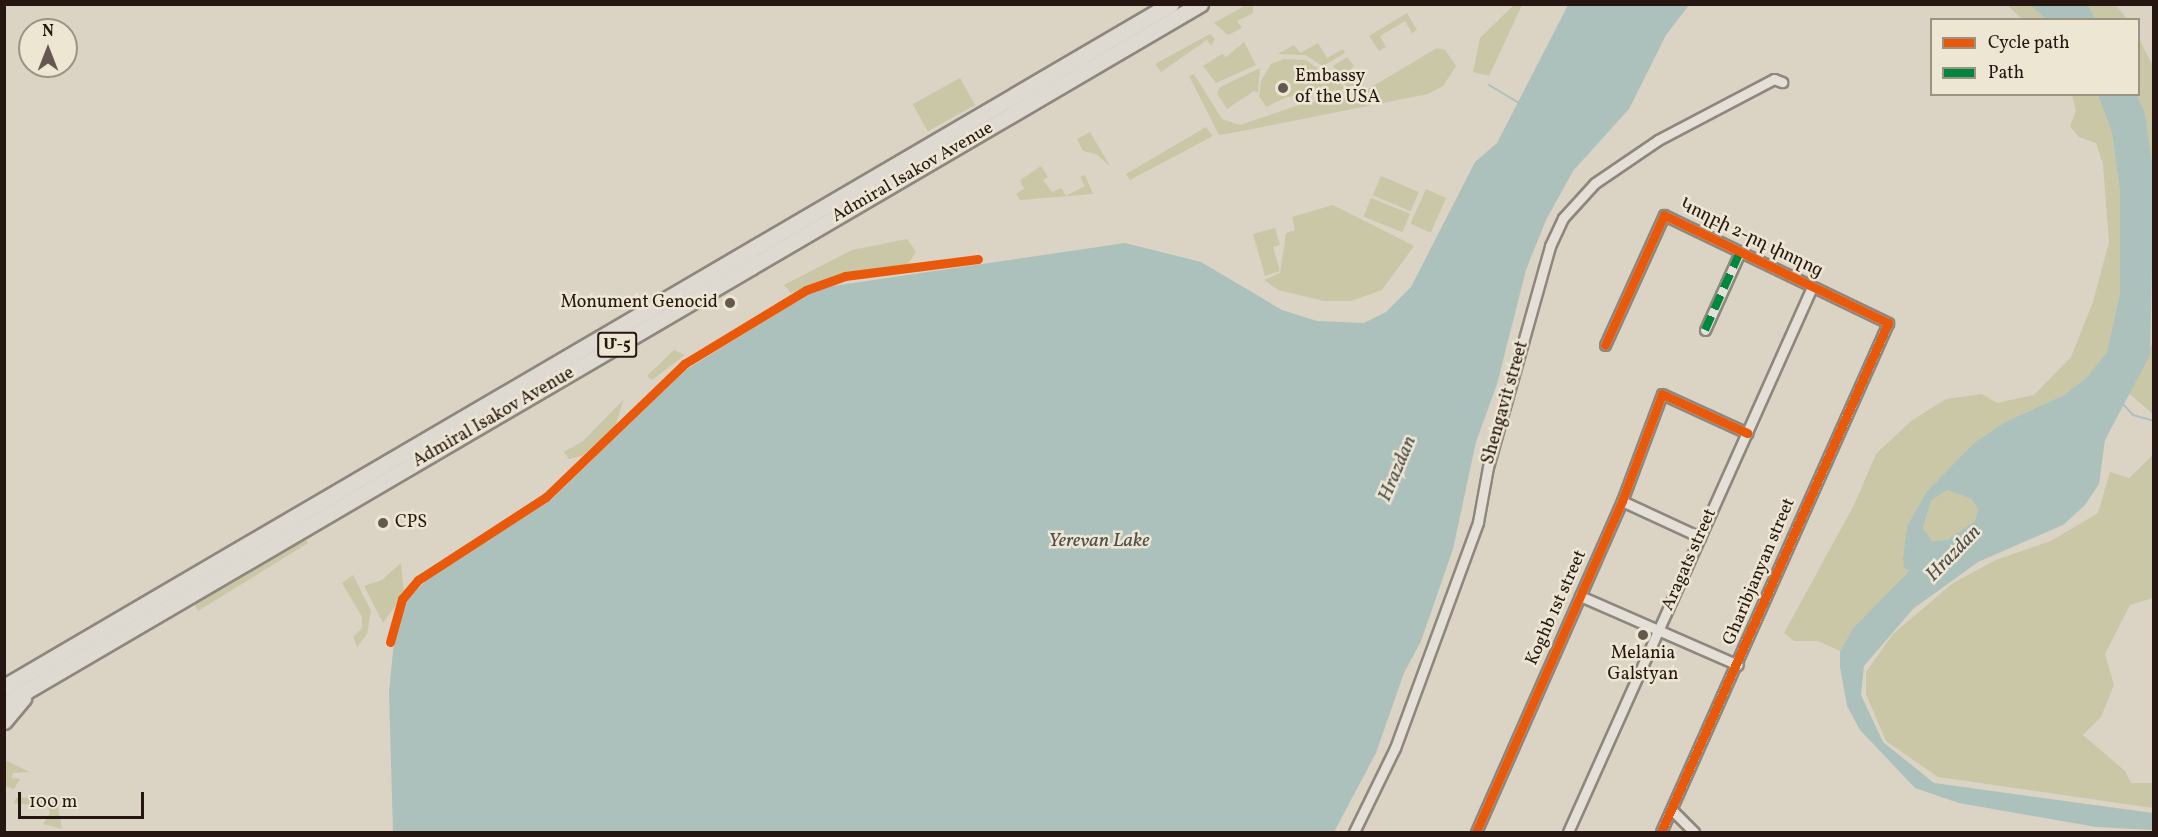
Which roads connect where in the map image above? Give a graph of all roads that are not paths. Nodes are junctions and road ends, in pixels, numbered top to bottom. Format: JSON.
{"nodes":[{"id":1,"x":1171,"y":4,"type":"edge"},
{"id":2,"x":1200,"y":4,"type":"edge"},
{"id":3,"x":1782,"y":82,"type":"dead end"},
{"id":4,"x":1740,"y":252,"type":"junction"},
{"id":5,"x":1812,"y":287,"type":"junction"},
{"id":6,"x":1888,"y":323,"type":"joint"},
{"id":7,"x":1706,"y":330,"type":"dead end"},
{"id":8,"x":1605,"y":345,"type":"dead end"},
{"id":9,"x":1747,"y":433,"type":"junction"},
{"id":10,"x":1622,"y":501,"type":"junction"},
{"id":11,"x":1700,"y":537,"type":"junction"},
{"id":12,"x":1580,"y":596,"type":"junction"},
{"id":13,"x":1659,"y":630,"type":"junction"},
{"id":14,"x":1738,"y":665,"type":"junction"},
{"id":15,"x":33,"y":678,"type":"junction"},
{"id":16,"x":4,"y":680,"type":"edge"},
{"id":17,"x":4,"y":687,"type":"edge"},
{"id":18,"x":4,"y":704,"type":"edge"},
{"id":19,"x":4,"y":721,"type":"edge"},
{"id":20,"x":1673,"y":811,"type":"junction"},
{"id":21,"x":1354,"y":832,"type":"edge"},
{"id":22,"x":1476,"y":832,"type":"edge"},
{"id":23,"x":1568,"y":832,"type":"edge"},
{"id":24,"x":1661,"y":832,"type":"edge"},
{"id":25,"x":1694,"y":832,"type":"edge"}],
"edges":[{"from":1,"to":15,"type":"highway","name":"Admiral Isakov Avenue","number":"Մ-5"},
{"from":2,"to":15,"type":"highway","name":"Admiral Isakov Avenue","number":"Մ-5"},
{"from":3,"to":21,"type":"street","name":"Shengavit street"},
{"from":4,"to":5,"type":"street","name":"Կողբի 2-րդ փողոց"},
{"from":4,"to":7,"type":"street"},
{"from":4,"to":8,"type":"street","name":"Կողբի 2-րդ փողոց"},
{"from":5,"to":6,"type":"street","name":"Կողբի 2-րդ փողոց"},
{"from":5,"to":9,"type":"street","name":"Aragats street"},
{"from":6,"to":14,"type":"street","name":"Gharibjanyan street"},
{"from":9,"to":10,"type":"street","name":"Koghb 1st street"},
{"from":9,"to":11,"type":"street","name":"Aragats street"},
{"from":10,"to":11,"type":"street"},
{"from":10,"to":12,"type":"street","name":"Koghb 1st street"},
{"from":11,"to":13,"type":"street","name":"Aragats street"},
{"from":12,"to":13,"type":"street"},
{"from":12,"to":22,"type":"street","name":"Koghb 1st street"},
{"from":13,"to":14,"type":"street"},
{"from":13,"to":23,"type":"street","name":"Aragats street"},
{"from":14,"to":20,"type":"street","name":"Gharibjanyan street"},
{"from":15,"to":16,"type":"highway"},
{"from":15,"to":17,"type":"highway","name":"Admiral Isakov Avenue","number":"Մ-5"},
{"from":15,"to":18,"type":"highway","name":"Admiral Isakov Avenue","number":"Մ-5"},
{"from":15,"to":19,"type":"highway"},
{"from":20,"to":24,"type":"street","name":"Gharibjanyan street"},
{"from":20,"to":25,"type":"street"}]}
